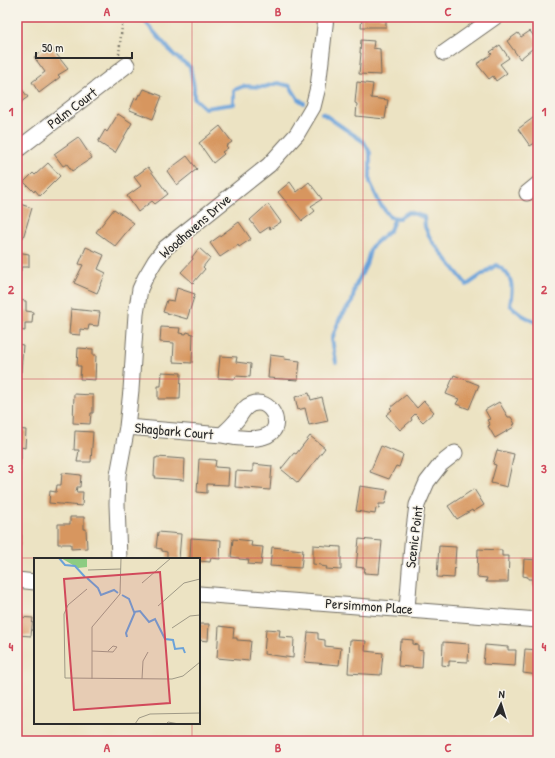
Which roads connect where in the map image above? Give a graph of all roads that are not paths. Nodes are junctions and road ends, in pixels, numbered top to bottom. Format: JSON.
{"nodes":[{"id":1,"x":326,"y":17,"type":"edge"},
{"id":2,"x":494,"y":17,"type":"edge"},
{"id":3,"x":444,"y":53,"type":"dead end"},
{"id":4,"x":122,"y":69,"type":"road end"},
{"id":5,"x":17,"y":150,"type":"edge"},
{"id":6,"x":127,"y":426,"type":"junction"},
{"id":7,"x":222,"y":435,"type":"dead end"},
{"id":8,"x":455,"y":453,"type":"dead end"},
{"id":9,"x":119,"y":558,"type":"edge"},
{"id":10,"x":17,"y":580,"type":"edge"},
{"id":11,"x":34,"y":582,"type":"edge"},
{"id":12,"x":200,"y":594,"type":"edge"},
{"id":13,"x":407,"y":609,"type":"junction"},
{"id":14,"x":538,"y":620,"type":"edge"}],
"edges":[{"from":1,"to":6,"type":"street","name":"Woodhavens Drive"},
{"from":2,"to":3,"type":"street"},
{"from":4,"to":5,"type":"street","name":"Palm Court"},
{"from":6,"to":7,"type":"street","name":"Shagbark Court"},
{"from":6,"to":9,"type":"street","name":"Woodhavens Drive"},
{"from":8,"to":13,"type":"street","name":"Scenic Point"},
{"from":10,"to":11,"type":"street"},
{"from":12,"to":13,"type":"street","name":"Persimmon Place"},
{"from":13,"to":14,"type":"street","name":"Persimmon Place"}]}
